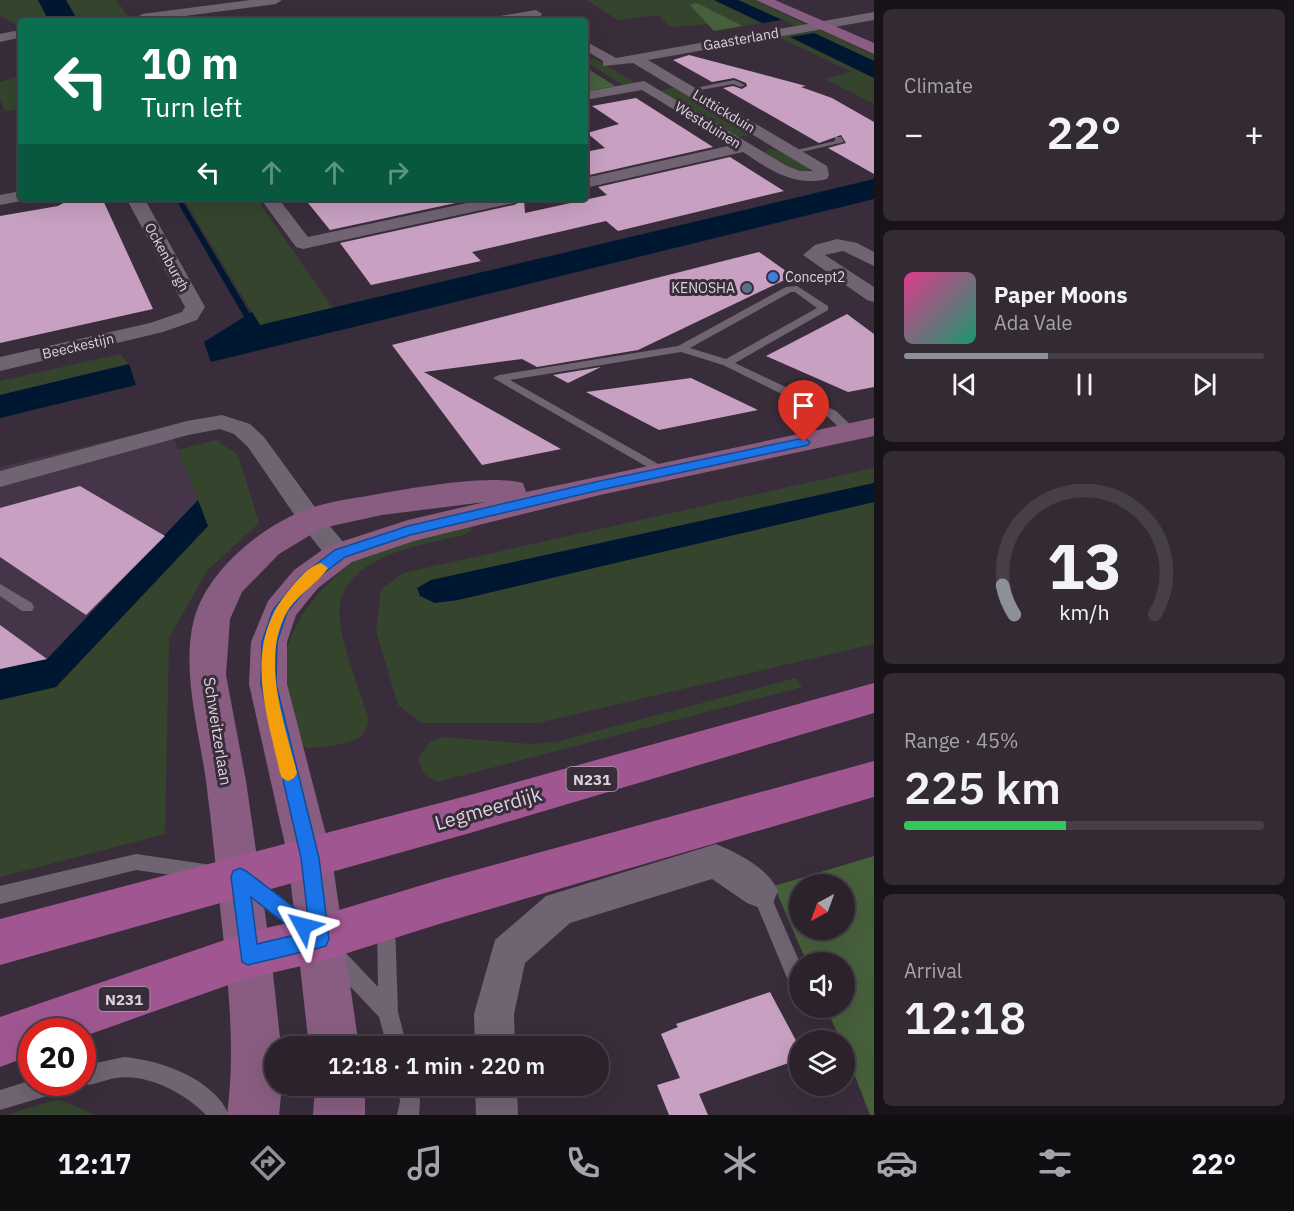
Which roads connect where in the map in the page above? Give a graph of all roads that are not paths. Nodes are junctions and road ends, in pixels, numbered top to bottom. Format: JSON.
{"nodes":[{"id":1,"x":276,"y":0,"type":"edge"},
{"id":2,"x":763,"y":0,"type":"edge"},
{"id":3,"x":520,"y":5,"type":"dead end"},
{"id":4,"x":141,"y":16,"type":"edge"},
{"id":5,"x":874,"y":16,"type":"edge"},
{"id":6,"x":541,"y":18,"type":"edge"},
{"id":7,"x":820,"y":25,"type":"junction"},
{"id":8,"x":14,"y":35,"type":"dead end"},
{"id":9,"x":0,"y":38,"type":"edge"},
{"id":10,"x":588,"y":47,"type":"edge"},
{"id":11,"x":874,"y":49,"type":"edge"},
{"id":12,"x":635,"y":58,"type":"junction"},
{"id":13,"x":610,"y":62,"type":"junction"},
{"id":14,"x":672,"y":80,"type":"junction"},
{"id":15,"x":644,"y":85,"type":"junction"},
{"id":16,"x":741,"y":85,"type":"dead end"},
{"id":17,"x":690,"y":90,"type":"junction"},
{"id":18,"x":588,"y":95,"type":"edge"},
{"id":19,"x":838,"y":139,"type":"dead end"},
{"id":20,"x":775,"y":141,"type":"junction"},
{"id":21,"x":746,"y":147,"type":"junction"},
{"id":22,"x":793,"y":152,"type":"junction"},
{"id":23,"x":588,"y":182,"type":"edge"},
{"id":24,"x":18,"y":197,"type":"edge"},
{"id":25,"x":0,"y":200,"type":"edge"},
{"id":26,"x":137,"y":201,"type":"edge"},
{"id":27,"x":271,"y":201,"type":"edge"},
{"id":28,"x":500,"y":201,"type":"edge"},
{"id":29,"x":874,"y":260,"type":"edge"},
{"id":30,"x":874,"y":296,"type":"edge"},
{"id":31,"x":156,"y":328,"type":"joint"},
{"id":32,"x":681,"y":349,"type":"junction"},
{"id":33,"x":727,"y":363,"type":"junction"},
{"id":34,"x":0,"y":364,"type":"edge"},
{"id":35,"x":868,"y":428,"type":"edge"},
{"id":36,"x":663,"y":472,"type":"junction"},
{"id":37,"x":0,"y":479,"type":"edge"},
{"id":38,"x":600,"y":485,"type":"junction"},
{"id":39,"x":310,"y":520,"type":"junction"},
{"id":40,"x":340,"y":554,"type":"junction"},
{"id":41,"x":0,"y":589,"type":"edge"},
{"id":42,"x":27,"y":607,"type":"dead end"},
{"id":43,"x":874,"y":698,"type":"edge"},
{"id":44,"x":874,"y":779,"type":"edge"},
{"id":45,"x":310,"y":858,"type":"junction"},
{"id":46,"x":240,"y":877,"type":"junction"},
{"id":47,"x":760,"y":891,"type":"joint"},
{"id":48,"x":0,"y":894,"type":"edge"},
{"id":49,"x":386,"y":919,"type":"junction"},
{"id":50,"x":319,"y":939,"type":"junction"},
{"id":51,"x":0,"y":942,"type":"edge"},
{"id":52,"x":248,"y":955,"type":"junction"},
{"id":53,"x":789,"y":959,"type":"edge"},
{"id":54,"x":388,"y":1012,"type":"junction"},
{"id":55,"x":332,"y":1036,"type":"edge"},
{"id":56,"x":394,"y":1036,"type":"edge"},
{"id":57,"x":495,"y":1036,"type":"edge"},
{"id":58,"x":0,"y":1042,"type":"edge"},
{"id":59,"x":96,"y":1073,"type":"edge"},
{"id":60,"x":18,"y":1095,"type":"edge"},
{"id":61,"x":340,"y":1096,"type":"edge"},
{"id":62,"x":409,"y":1096,"type":"edge"},
{"id":63,"x":496,"y":1096,"type":"edge"},
{"id":64,"x":0,"y":1100,"type":"edge"},
{"id":65,"x":218,"y":1115,"type":"edge"},
{"id":66,"x":253,"y":1115,"type":"edge"},
{"id":67,"x":339,"y":1115,"type":"edge"},
{"id":68,"x":408,"y":1115,"type":"edge"},
{"id":69,"x":497,"y":1115,"type":"edge"}],
"edges":[{"from":1,"to":4,"type":"street"},
{"from":2,"to":7,"type":"street"},
{"from":3,"to":6,"type":"street"},
{"from":5,"to":7,"type":"street","name":"Gaasterland"},
{"from":7,"to":11,"type":"street"},
{"from":7,"to":12,"type":"street","name":"Gaasterland"},
{"from":8,"to":9,"type":"street"},
{"from":10,"to":13,"type":"street"},
{"from":12,"to":13,"type":"street","name":"Gaasterland"},
{"from":12,"to":14,"type":"street","name":"Luttickduin"},
{"from":13,"to":15,"type":"street"},
{"from":14,"to":15,"type":"street"},
{"from":14,"to":17,"type":"street","name":"Luttickduin"},
{"from":15,"to":18,"type":"street"},
{"from":15,"to":21,"type":"street","name":"Westduinen"},
{"from":16,"to":17,"type":"lane"},
{"from":17,"to":20,"type":"street","name":"Luttickduin"},
{"from":19,"to":22,"type":"lane"},
{"from":20,"to":21,"type":"street","name":"Luttickduin"},
{"from":20,"to":22,"type":"street","name":"Luttickduin"},
{"from":21,"to":22,"type":"street","name":"Luttickduin"},
{"from":21,"to":23,"type":"street","name":"Westduinen"},
{"from":24,"to":25,"type":"street"},
{"from":26,"to":31,"type":"street","name":"Ockenburgh"},
{"from":27,"to":28,"type":"street"},
{"from":29,"to":30,"type":"street"},
{"from":31,"to":34,"type":"street","name":"Beeckestijn"},
{"from":32,"to":33,"type":"lane"},
{"from":32,"to":33,"type":"lane"},
{"from":32,"to":36,"type":"lane"},
{"from":33,"to":35,"type":"lane"},
{"from":35,"to":36,"type":"street","name":"Schweitzerlaan"},
{"from":36,"to":38,"type":"street","name":"Schweitzerlaan"},
{"from":37,"to":39,"type":"street"},
{"from":38,"to":39,"type":"street","name":"Schweitzerlaan"},
{"from":38,"to":40,"type":"street","name":"Schweitzerlaan"},
{"from":39,"to":40,"type":"street"},
{"from":39,"to":46,"type":"street","name":"Schweitzerlaan"},
{"from":40,"to":45,"type":"street","name":"Schweitzerlaan"},
{"from":41,"to":42,"type":"lane"},
{"from":43,"to":45,"type":"main road","name":"Legmeerdijk","number":"N231"},
{"from":44,"to":49,"type":"main road","number":"N231"},
{"from":45,"to":46,"type":"main road","name":"Legmeerdijk","number":"N231"},
{"from":45,"to":50,"type":"street","name":"Schweitzerlaan"},
{"from":46,"to":48,"type":"lane","name":"Legmeerdijk"},
{"from":46,"to":50,"type":"lane","name":"Legmeerdijk"},
{"from":46,"to":51,"type":"main road","name":"Legmeerdijk","number":"N231"},
{"from":46,"to":52,"type":"street","name":"Schweitzerlaan"},
{"from":47,"to":53,"type":"lane"},
{"from":47,"to":57,"type":"street"},
{"from":49,"to":50,"type":"main road","number":"N231"},
{"from":49,"to":54,"type":"lane"},
{"from":50,"to":52,"type":"main road","number":"N231"},
{"from":50,"to":54,"type":"lane","name":"Legmeerdijk"},
{"from":50,"to":55,"type":"street","name":"Schweitzerlaan"},
{"from":52,"to":58,"type":"main road","number":"N231"},
{"from":52,"to":66,"type":"street","name":"Schweitzerlaan"},
{"from":54,"to":56,"type":"lane"},
{"from":59,"to":65,"type":"lane"},
{"from":60,"to":64,"type":"lane"},
{"from":61,"to":67,"type":"street"},
{"from":62,"to":68,"type":"lane"},
{"from":63,"to":69,"type":"street"}]}
